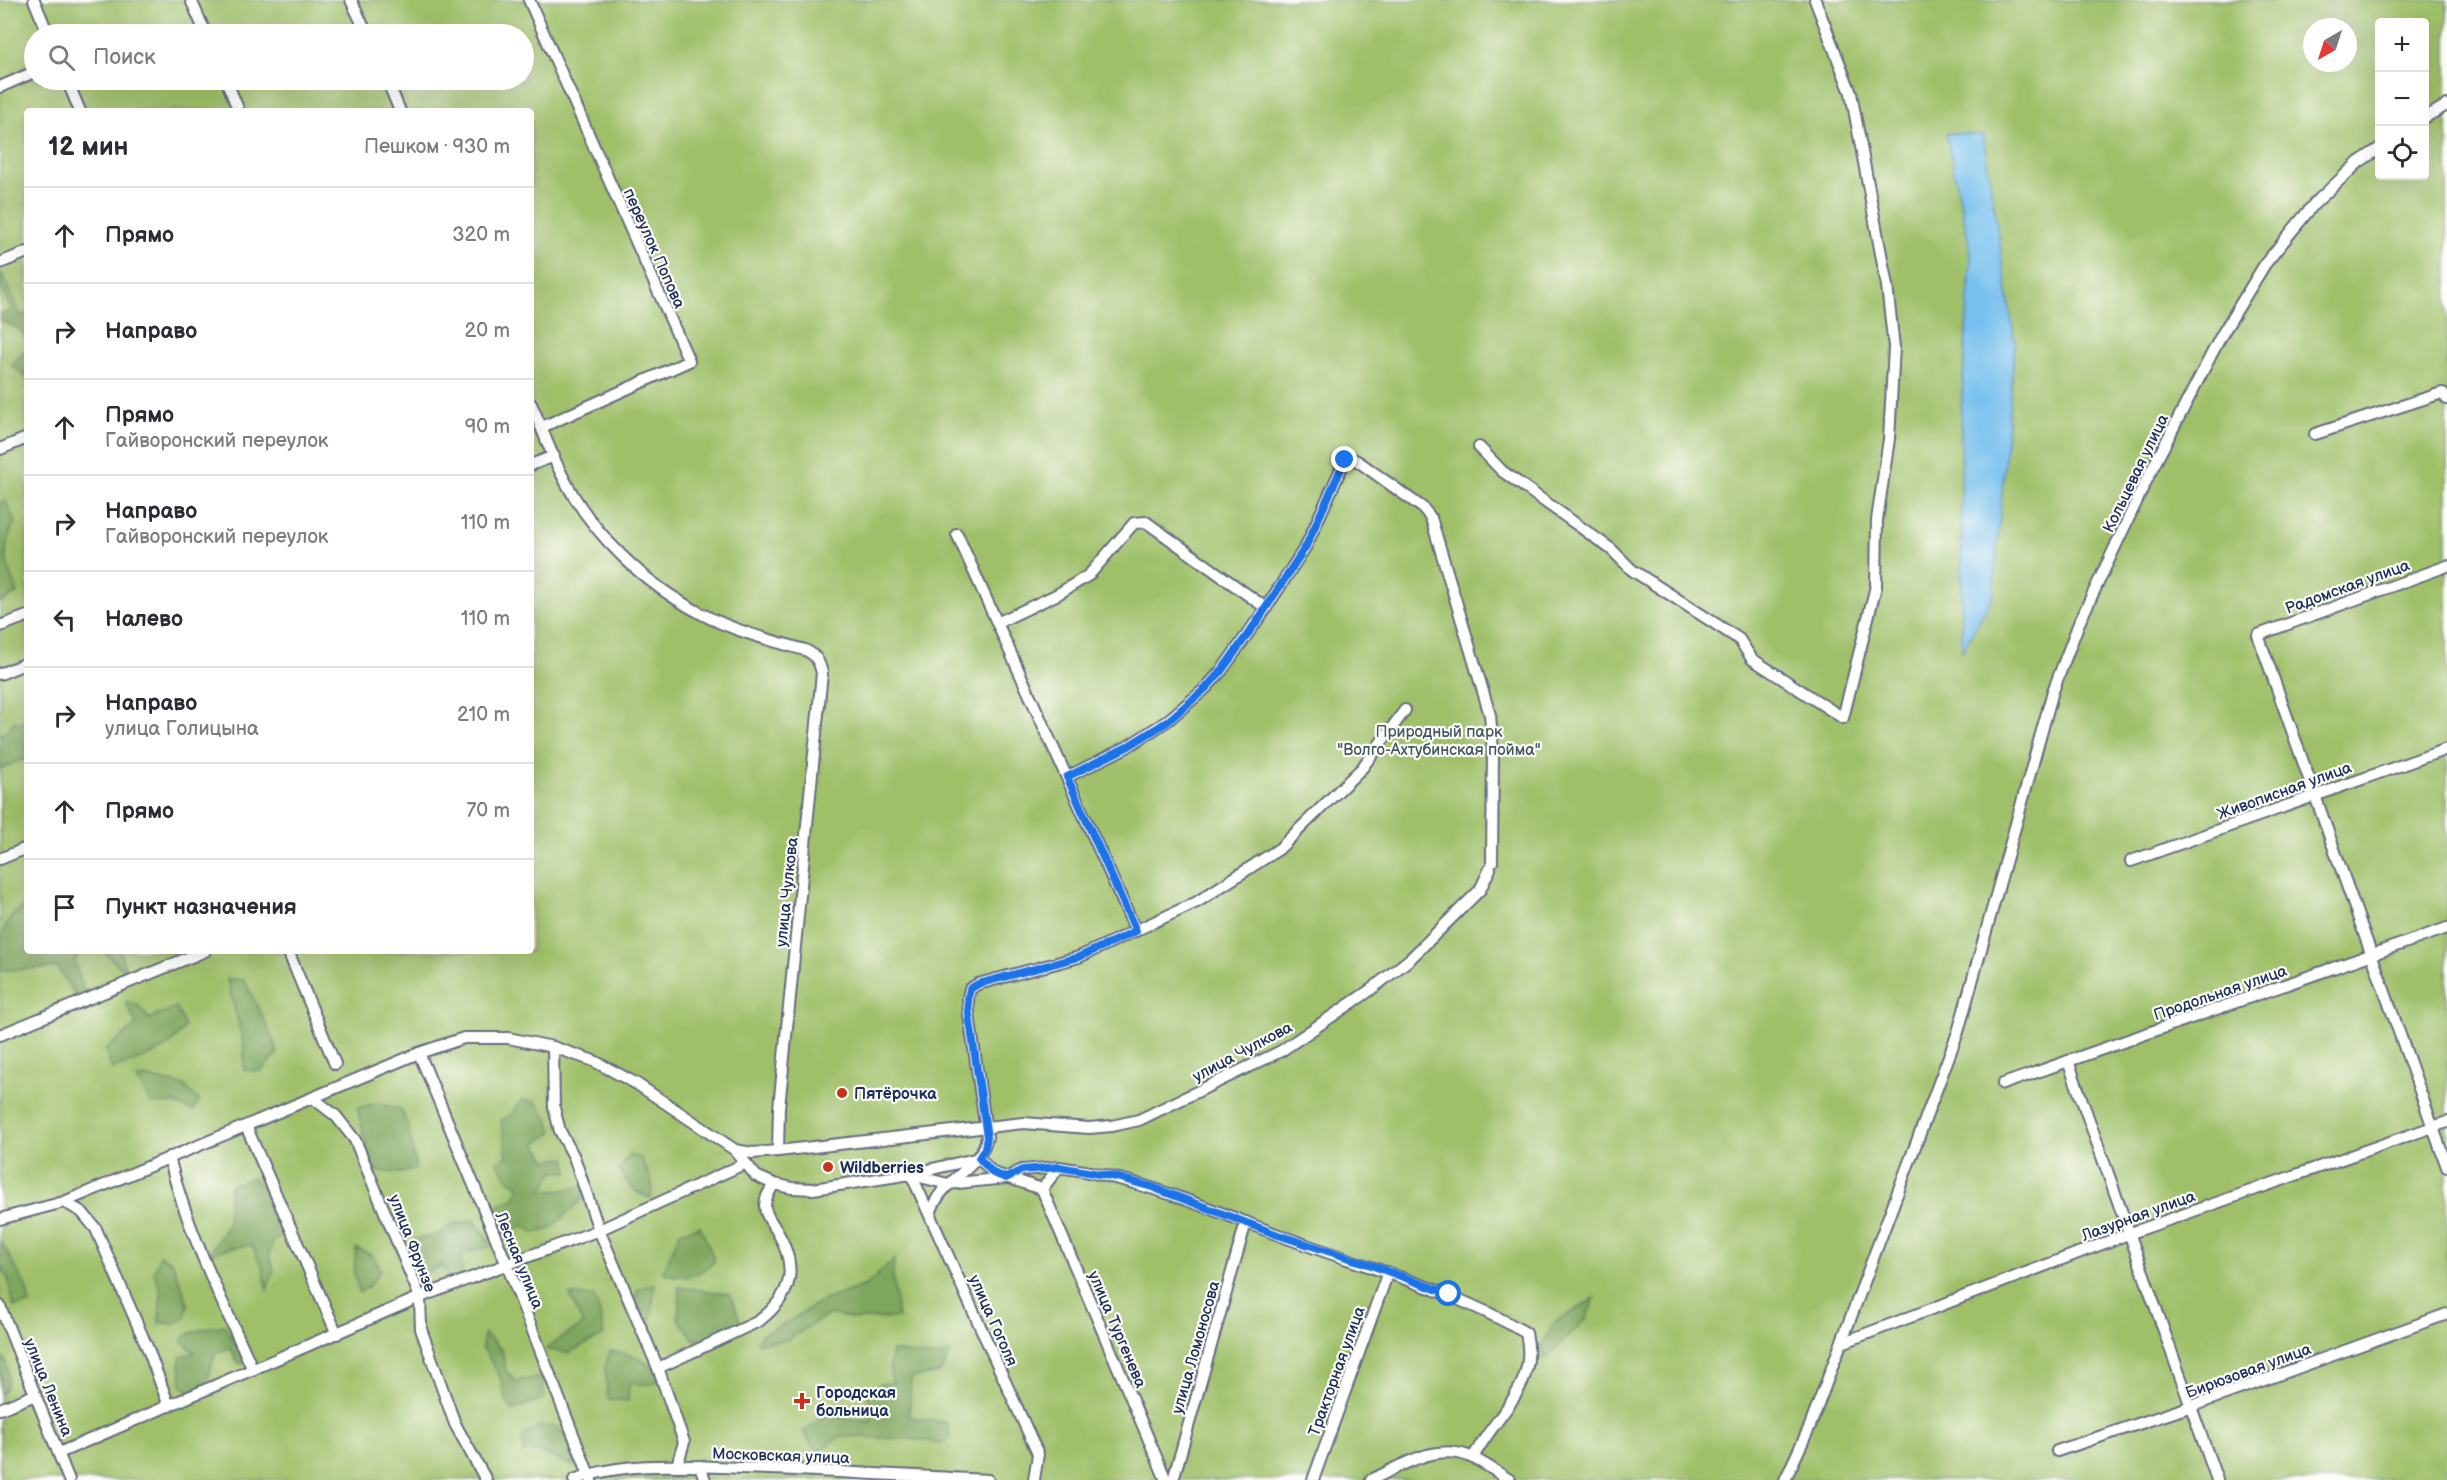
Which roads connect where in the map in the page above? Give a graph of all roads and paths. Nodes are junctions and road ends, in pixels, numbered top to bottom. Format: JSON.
{"nodes":[{"id":1,"x":34,"y":0,"type":"edge"},
{"id":2,"x":191,"y":0,"type":"edge"},
{"id":3,"x":351,"y":0,"type":"edge"},
{"id":4,"x":528,"y":0,"type":"edge"},
{"id":5,"x":1815,"y":0,"type":"edge"},
{"id":6,"x":44,"y":24,"type":"edge"},
{"id":7,"x":202,"y":24,"type":"edge"},
{"id":8,"x":362,"y":24,"type":"edge"},
{"id":9,"x":24,"y":76,"type":"edge"},
{"id":10,"x":0,"y":87,"type":"edge"},
{"id":11,"x":71,"y":90,"type":"edge"},
{"id":12,"x":230,"y":90,"type":"edge"},
{"id":13,"x":391,"y":90,"type":"edge"},
{"id":14,"x":2447,"y":105,"type":"edge"},
{"id":15,"x":79,"y":108,"type":"edge"},
{"id":16,"x":238,"y":108,"type":"edge"},
{"id":17,"x":399,"y":108,"type":"edge"},
{"id":18,"x":2429,"y":115,"type":"edge"},
{"id":19,"x":2375,"y":151,"type":"edge"},
{"id":20,"x":24,"y":253,"type":"edge"},
{"id":21,"x":0,"y":263,"type":"edge"},
{"id":22,"x":2447,"y":399,"type":"edge"},
{"id":23,"x":534,"y":410,"type":"edge"},
{"id":24,"x":542,"y":427,"type":"junction"},
{"id":25,"x":2315,"y":434,"type":"dead end"},
{"id":26,"x":24,"y":439,"type":"edge"},
{"id":27,"x":1479,"y":447,"type":"dead end"},
{"id":28,"x":0,"y":449,"type":"edge"},
{"id":29,"x":554,"y":456,"type":"junction"},
{"id":30,"x":534,"y":464,"type":"edge"},
{"id":31,"x":957,"y":534,"type":"dead end"},
{"id":32,"x":2447,"y":566,"type":"edge"},
{"id":33,"x":1266,"y":608,"type":"junction"},
{"id":34,"x":24,"y":617,"type":"edge"},
{"id":35,"x":997,"y":623,"type":"junction"},
{"id":36,"x":0,"y":626,"type":"edge"},
{"id":37,"x":24,"y":664,"type":"edge"},
{"id":38,"x":0,"y":674,"type":"edge"},
{"id":39,"x":1405,"y":710,"type":"dead end"},
{"id":40,"x":2447,"y":748,"type":"edge"},
{"id":41,"x":1067,"y":777,"type":"junction"},
{"id":42,"x":2315,"y":794,"type":"junction"},
{"id":43,"x":24,"y":849,"type":"edge"},
{"id":44,"x":0,"y":859,"type":"edge"},
{"id":45,"x":2131,"y":861,"type":"dead end"},
{"id":46,"x":2447,"y":928,"type":"edge"},
{"id":47,"x":1136,"y":931,"type":"junction"},
{"id":48,"x":198,"y":954,"type":"edge"},
{"id":49,"x":289,"y":954,"type":"edge"},
{"id":50,"x":2372,"y":955,"type":"junction"},
{"id":51,"x":0,"y":1035,"type":"edge"},
{"id":52,"x":553,"y":1047,"type":"junction"},
{"id":53,"x":419,"y":1053,"type":"junction"},
{"id":54,"x":2068,"y":1062,"type":"junction"},
{"id":55,"x":335,"y":1064,"type":"dead end"},
{"id":56,"x":2003,"y":1084,"type":"dead end"},
{"id":57,"x":313,"y":1098,"type":"junction"},
{"id":58,"x":2447,"y":1122,"type":"edge"},
{"id":59,"x":246,"y":1126,"type":"junction"},
{"id":60,"x":984,"y":1126,"type":"junction"},
{"id":61,"x":2433,"y":1127,"type":"junction"},
{"id":62,"x":735,"y":1150,"type":"junction"},
{"id":63,"x":778,"y":1151,"type":"junction"},
{"id":64,"x":169,"y":1157,"type":"junction"},
{"id":65,"x":979,"y":1158,"type":"junction"},
{"id":66,"x":744,"y":1164,"type":"junction"},
{"id":67,"x":1059,"y":1167,"type":"junction"},
{"id":68,"x":2447,"y":1167,"type":"edge"},
{"id":69,"x":911,"y":1174,"type":"junction"},
{"id":70,"x":1006,"y":1178,"type":"junction"},
{"id":71,"x":774,"y":1184,"type":"junction"},
{"id":72,"x":948,"y":1184,"type":"junction"},
{"id":73,"x":1042,"y":1189,"type":"junction"},
{"id":74,"x":64,"y":1202,"type":"junction"},
{"id":75,"x":930,"y":1215,"type":"junction"},
{"id":76,"x":0,"y":1219,"type":"edge"},
{"id":77,"x":1246,"y":1222,"type":"junction"},
{"id":78,"x":599,"y":1230,"type":"junction"},
{"id":79,"x":2128,"y":1234,"type":"junction"},
{"id":80,"x":507,"y":1265,"type":"junction"},
{"id":81,"x":1388,"y":1272,"type":"junction"},
{"id":82,"x":420,"y":1297,"type":"junction"},
{"id":83,"x":0,"y":1306,"type":"edge"},
{"id":84,"x":2447,"y":1314,"type":"edge"},
{"id":85,"x":337,"y":1334,"type":"junction"},
{"id":86,"x":1842,"y":1343,"type":"junction"},
{"id":87,"x":658,"y":1368,"type":"junction"},
{"id":88,"x":253,"y":1370,"type":"junction"},
{"id":89,"x":34,"y":1395,"type":"junction"},
{"id":90,"x":169,"y":1406,"type":"junction"},
{"id":91,"x":2192,"y":1406,"type":"junction"},
{"id":92,"x":0,"y":1409,"type":"edge"},
{"id":93,"x":2057,"y":1451,"type":"dead end"},
{"id":94,"x":59,"y":1453,"type":"junction"},
{"id":95,"x":1473,"y":1458,"type":"junction"},
{"id":96,"x":677,"y":1466,"type":"junction"},
{"id":97,"x":700,"y":1466,"type":"junction"},
{"id":98,"x":814,"y":1475,"type":"edge"},
{"id":99,"x":590,"y":1477,"type":"edge"},
{"id":100,"x":929,"y":1479,"type":"edge"},
{"id":101,"x":69,"y":1480,"type":"edge"},
{"id":102,"x":486,"y":1480,"type":"edge"},
{"id":103,"x":574,"y":1480,"type":"edge"},
{"id":104,"x":705,"y":1480,"type":"edge"},
{"id":105,"x":988,"y":1480,"type":"edge"},
{"id":106,"x":1034,"y":1480,"type":"edge"},
{"id":107,"x":1166,"y":1480,"type":"edge"},
{"id":108,"x":1173,"y":1480,"type":"edge"},
{"id":109,"x":1313,"y":1480,"type":"edge"},
{"id":110,"x":1371,"y":1480,"type":"edge"},
{"id":111,"x":1510,"y":1480,"type":"edge"},
{"id":112,"x":1785,"y":1480,"type":"edge"},
{"id":113,"x":2217,"y":1480,"type":"edge"}],
"edges":[{"from":1,"to":6,"type":"street"},
{"from":2,"to":7,"type":"street"},
{"from":3,"to":8,"type":"street"},
{"from":4,"to":24,"type":"street","name":"переулок Попова"},
{"from":5,"to":27,"type":"street"},
{"from":9,"to":10,"type":"street"},
{"from":11,"to":15,"type":"street"},
{"from":12,"to":16,"type":"street"},
{"from":13,"to":17,"type":"street"},
{"from":14,"to":18,"type":"street"},
{"from":19,"to":86,"type":"street","name":"Кольцевая улица"},
{"from":20,"to":21,"type":"street"},
{"from":22,"to":25,"type":"street"},
{"from":23,"to":24,"type":"street"},
{"from":24,"to":29,"type":"street"},
{"from":26,"to":28,"type":"street"},
{"from":29,"to":30,"type":"street"},
{"from":29,"to":63,"type":"street","name":"улица Чулкова"},
{"from":31,"to":35,"type":"street"},
{"from":32,"to":42,"type":"street","name":"Радомская улица"},
{"from":33,"to":35,"type":"street"},
{"from":33,"to":41,"type":"street"},
{"from":33,"to":60,"type":"street","name":"улица Чулкова"},
{"from":34,"to":36,"type":"street"},
{"from":35,"to":41,"type":"street"},
{"from":37,"to":38,"type":"street"},
{"from":39,"to":47,"type":"street"},
{"from":40,"to":42,"type":"street","name":"Живописная улица"},
{"from":41,"to":47,"type":"street"},
{"from":42,"to":45,"type":"street","name":"Живописная улица"},
{"from":42,"to":50,"type":"street"},
{"from":43,"to":44,"type":"street"},
{"from":46,"to":50,"type":"street","name":"Продольная улица"},
{"from":47,"to":60,"type":"street"},
{"from":48,"to":51,"type":"street"},
{"from":49,"to":55,"type":"street"},
{"from":50,"to":54,"type":"street","name":"Продольная улица"},
{"from":50,"to":61,"type":"street"},
{"from":52,"to":53,"type":"street"},
{"from":52,"to":62,"type":"street"},
{"from":52,"to":78,"type":"street"},
{"from":53,"to":57,"type":"street"},
{"from":53,"to":80,"type":"street","name":"Лесная улица"},
{"from":54,"to":56,"type":"street","name":"Продольная улица"},
{"from":54,"to":79,"type":"street"},
{"from":57,"to":59,"type":"street"},
{"from":57,"to":82,"type":"street","name":"улица Фрунзе"},
{"from":58,"to":61,"type":"street","name":"Лазурная улица"},
{"from":59,"to":64,"type":"street"},
{"from":59,"to":85,"type":"street"},
{"from":60,"to":63,"type":"street","name":"улица Чулкова"},
{"from":60,"to":65,"type":"street"},
{"from":61,"to":68,"type":"street"},
{"from":61,"to":79,"type":"street","name":"Лазурная улица"},
{"from":62,"to":63,"type":"street","name":"улица Чулкова"},
{"from":62,"to":66,"type":"street"},
{"from":64,"to":74,"type":"street"},
{"from":64,"to":88,"type":"street"},
{"from":65,"to":69,"type":"street"},
{"from":65,"to":70,"type":"street"},
{"from":65,"to":72,"type":"street"},
{"from":66,"to":71,"type":"street"},
{"from":66,"to":78,"type":"street"},
{"from":67,"to":70,"type":"street"},
{"from":67,"to":73,"type":"street"},
{"from":67,"to":77,"type":"street"},
{"from":69,"to":71,"type":"street"},
{"from":69,"to":72,"type":"street"},
{"from":69,"to":75,"type":"street","name":"улица Гоголя"},
{"from":70,"to":72,"type":"street"},
{"from":70,"to":73,"type":"street"},
{"from":71,"to":87,"type":"street"},
{"from":72,"to":75,"type":"street"},
{"from":73,"to":107,"type":"street","name":"улица Тургенева"},
{"from":74,"to":76,"type":"street"},
{"from":74,"to":90,"type":"street"},
{"from":75,"to":106,"type":"street","name":"улица Гоголя"},
{"from":77,"to":81,"type":"street"},
{"from":77,"to":108,"type":"street","name":"улица Ломоносова"},
{"from":78,"to":80,"type":"street"},
{"from":78,"to":87,"type":"street"},
{"from":79,"to":86,"type":"street","name":"Лазурная улица"},
{"from":79,"to":91,"type":"street"},
{"from":80,"to":82,"type":"street"},
{"from":80,"to":99,"type":"street","name":"Лесная улица"},
{"from":81,"to":95,"type":"street"},
{"from":81,"to":109,"type":"street","name":"Тракторная улица"},
{"from":82,"to":85,"type":"street"},
{"from":82,"to":102,"type":"street","name":"улица Фрунзе"},
{"from":83,"to":89,"type":"street","name":"улица Ленина"},
{"from":84,"to":91,"type":"street","name":"Бирюзовая улица"},
{"from":85,"to":88,"type":"street"},
{"from":86,"to":112,"type":"street","name":"Кольцевая улица"},
{"from":87,"to":96,"type":"street"},
{"from":88,"to":90,"type":"street"},
{"from":89,"to":92,"type":"street"},
{"from":89,"to":94,"type":"street","name":"улица Ленина"},
{"from":90,"to":94,"type":"street"},
{"from":91,"to":93,"type":"street","name":"Бирюзовая улица"},
{"from":91,"to":113,"type":"street"},
{"from":94,"to":101,"type":"street","name":"улица Ленина"},
{"from":95,"to":110,"type":"street"},
{"from":95,"to":111,"type":"street"},
{"from":96,"to":97,"type":"street","name":"Московская улица"},
{"from":96,"to":99,"type":"street","name":"Московская улица"},
{"from":97,"to":98,"type":"street","name":"Московская улица"},
{"from":97,"to":104,"type":"street"},
{"from":98,"to":100,"type":"street","name":"Московская улица"},
{"from":99,"to":103,"type":"street","name":"Московская улица"},
{"from":100,"to":105,"type":"street","name":"Московская улица"}]}
